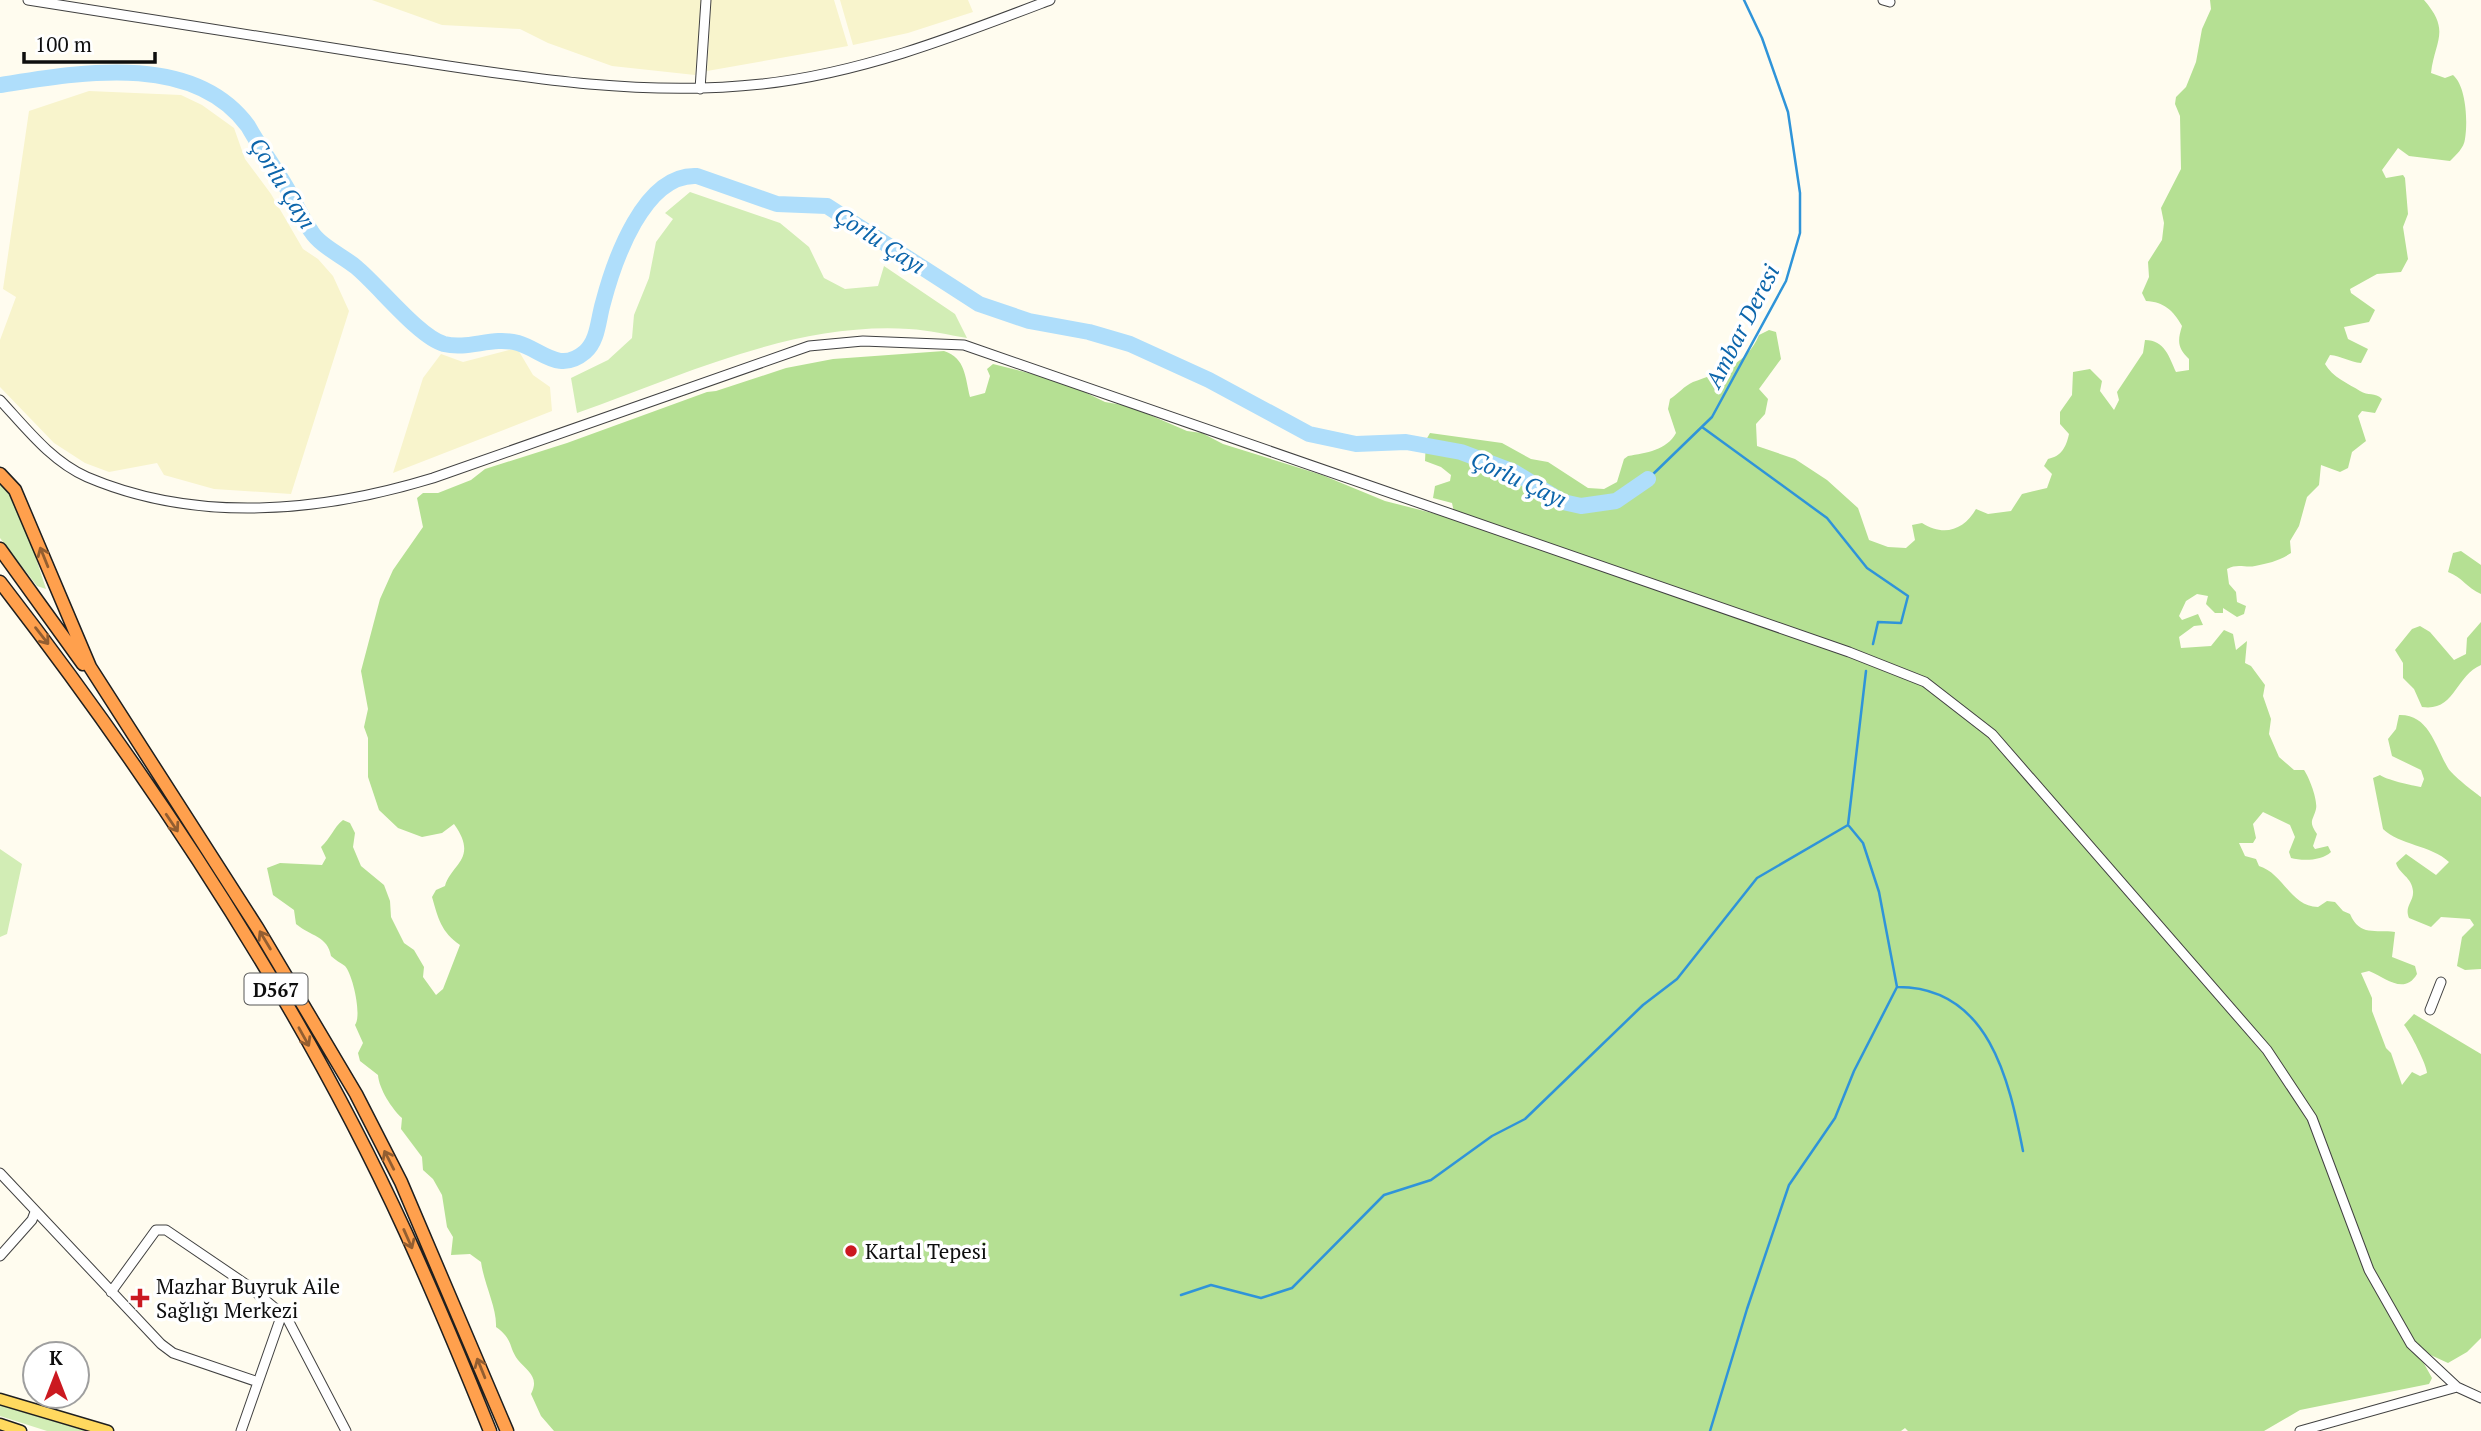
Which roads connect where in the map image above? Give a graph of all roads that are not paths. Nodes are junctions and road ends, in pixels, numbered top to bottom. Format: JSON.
{"nodes":[{"id":1,"x":28,"y":0,"type":"edge"},
{"id":2,"x":706,"y":0,"type":"edge"},
{"id":3,"x":1050,"y":0,"type":"edge"},
{"id":4,"x":700,"y":89,"type":"junction"},
{"id":5,"x":0,"y":400,"type":"edge"},
{"id":6,"x":0,"y":474,"type":"edge"},
{"id":7,"x":0,"y":549,"type":"edge"},
{"id":8,"x":0,"y":582,"type":"edge"},
{"id":9,"x":168,"y":789,"type":"junction"},
{"id":10,"x":2441,"y":982,"type":"dead end"},
{"id":11,"x":2430,"y":1010,"type":"dead end"},
{"id":12,"x":0,"y":1173,"type":"edge"},
{"id":13,"x":35,"y":1212,"type":"junction"},
{"id":14,"x":0,"y":1256,"type":"edge"},
{"id":15,"x":111,"y":1292,"type":"junction"},
{"id":16,"x":282,"y":1314,"type":"junction"},
{"id":17,"x":258,"y":1382,"type":"junction"},
{"id":18,"x":2457,"y":1387,"type":"junction"},
{"id":19,"x":2481,"y":1398,"type":"edge"},
{"id":20,"x":0,"y":1399,"type":"edge"},
{"id":21,"x":0,"y":1424,"type":"edge"},
{"id":22,"x":21,"y":1431,"type":"edge"},
{"id":23,"x":108,"y":1431,"type":"edge"},
{"id":24,"x":241,"y":1431,"type":"edge"},
{"id":25,"x":346,"y":1431,"type":"edge"},
{"id":26,"x":490,"y":1431,"type":"edge"},
{"id":27,"x":507,"y":1431,"type":"edge"},
{"id":28,"x":2300,"y":1431,"type":"edge"}],
"edges":[{"from":1,"to":4,"type":"street"},
{"from":2,"to":4,"type":"street"},
{"from":3,"to":4,"type":"street"},
{"from":5,"to":18,"type":"street"},
{"from":9,"to":6,"type":"highway","one_way":true},
{"from":7,"to":9,"type":"highway","number":"D567"},
{"from":8,"to":26,"type":"highway","number":"D567","one_way":true},
{"from":27,"to":9,"type":"highway","number":"D567","one_way":true},
{"from":10,"to":11,"type":"street"},
{"from":12,"to":13,"type":"street"},
{"from":13,"to":14,"type":"street"},
{"from":13,"to":15,"type":"street"},
{"from":15,"to":16,"type":"street"},
{"from":15,"to":17,"type":"street"},
{"from":16,"to":17,"type":"street"},
{"from":16,"to":25,"type":"street"},
{"from":17,"to":24,"type":"street"},
{"from":18,"to":19,"type":"street"},
{"from":18,"to":28,"type":"street"},
{"from":20,"to":23,"type":"main road"},
{"from":21,"to":22,"type":"main road"}]}
